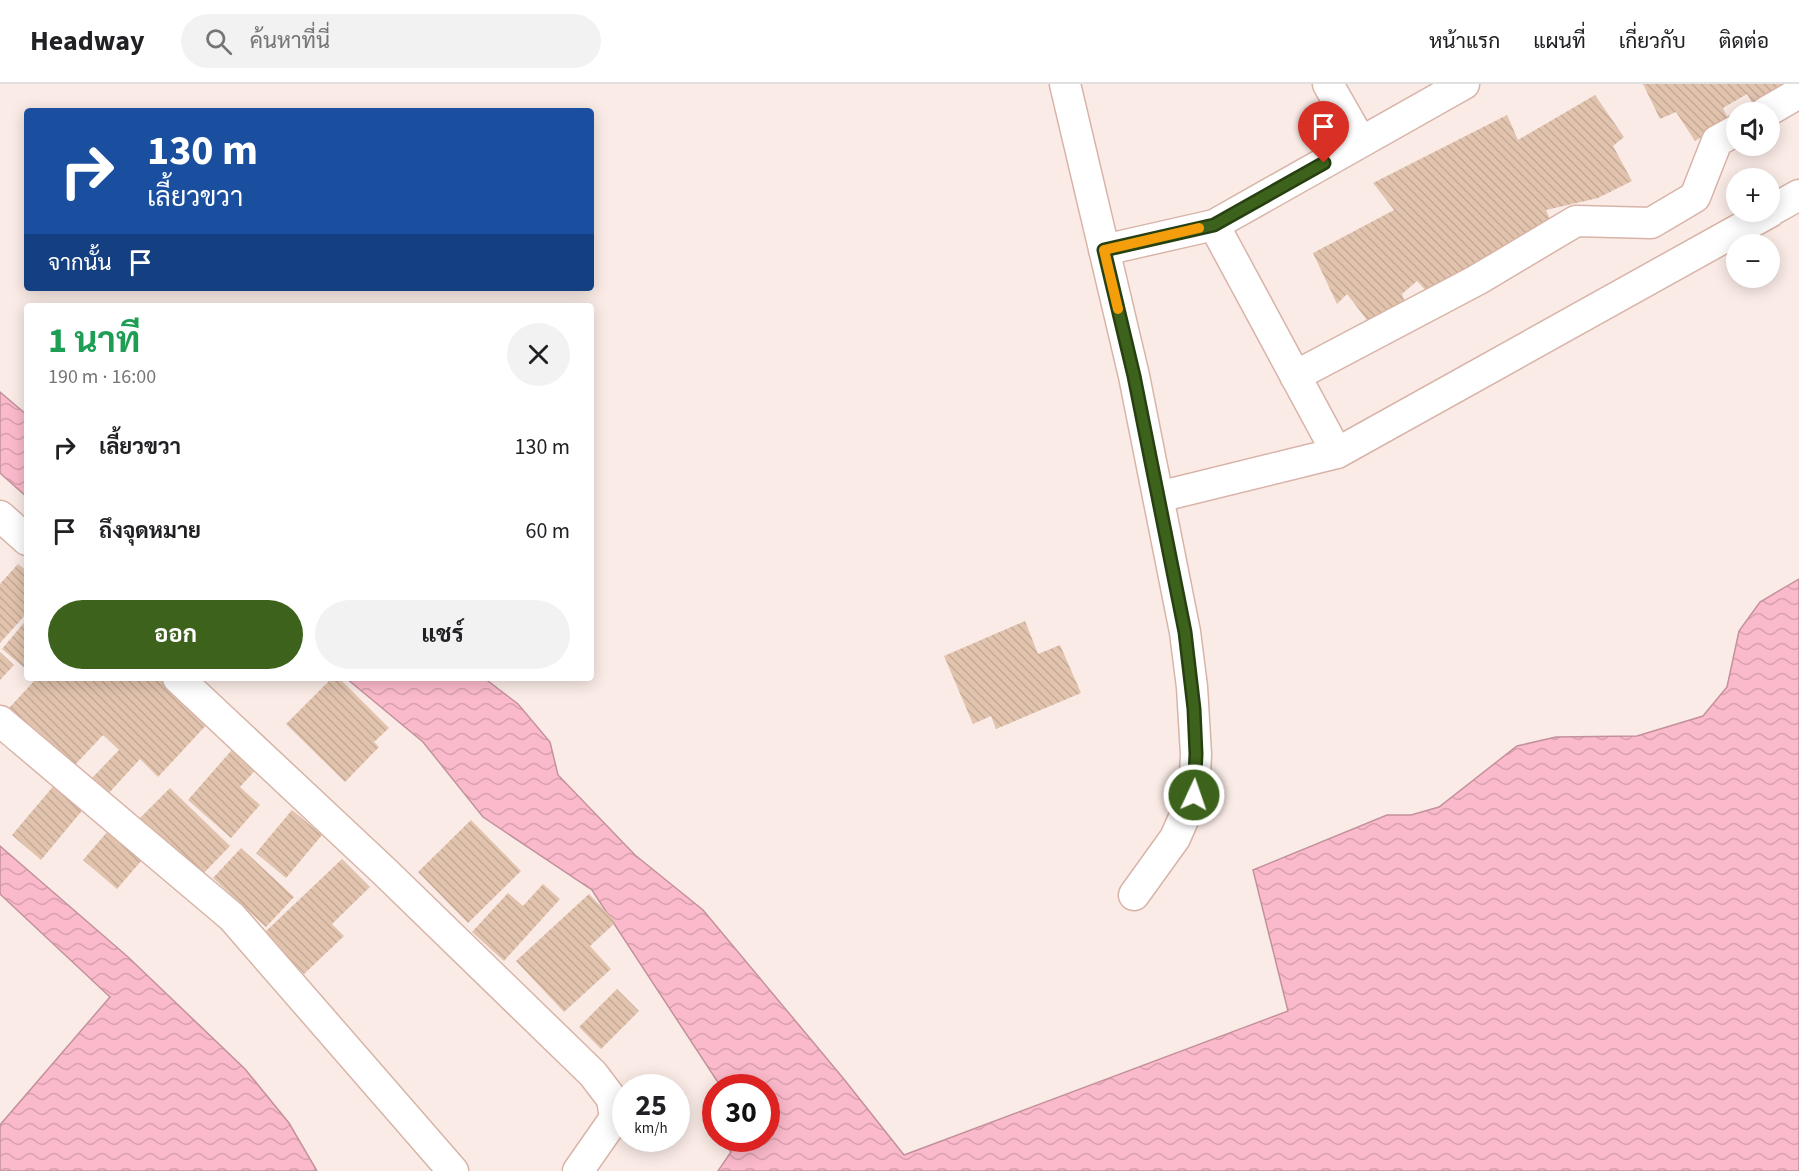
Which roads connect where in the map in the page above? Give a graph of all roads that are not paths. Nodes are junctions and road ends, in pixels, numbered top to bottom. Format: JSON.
{"nodes":[{"id":1,"x":1065,"y":84,"type":"edge"},
{"id":2,"x":1328,"y":84,"type":"edge"},
{"id":3,"x":1448,"y":88,"type":"edge"},
{"id":4,"x":1799,"y":93,"type":"edge"},
{"id":5,"x":1780,"y":104,"type":"edge"},
{"id":6,"x":1726,"y":136,"type":"edge"},
{"id":7,"x":1361,"y":142,"type":"junction"},
{"id":8,"x":1799,"y":195,"type":"edge"},
{"id":9,"x":1780,"y":205,"type":"edge"},
{"id":10,"x":1673,"y":210,"type":"junction"},
{"id":11,"x":1750,"y":222,"type":"edge"},
{"id":12,"x":1214,"y":225,"type":"junction"},
{"id":13,"x":1104,"y":250,"type":"junction"},
{"id":14,"x":1696,"y":252,"type":"junction"},
{"id":15,"x":1295,"y":376,"type":"junction"},
{"id":16,"x":1336,"y":453,"type":"junction"},
{"id":17,"x":1158,"y":497,"type":"junction"},
{"id":18,"x":0,"y":516,"type":"edge"},
{"id":19,"x":24,"y":537,"type":"edge"},
{"id":20,"x":181,"y":681,"type":"edge"},
{"id":21,"x":0,"y":721,"type":"edge"},
{"id":22,"x":1134,"y":895,"type":"dead end"},
{"id":23,"x":453,"y":1171,"type":"edge"},
{"id":24,"x":578,"y":1171,"type":"edge"}],
"edges":[{"from":1,"to":13,"type":"street"},
{"from":2,"to":7,"type":"street"},
{"from":3,"to":7,"type":"street"},
{"from":4,"to":5,"type":"street"},
{"from":6,"to":10,"type":"street"},
{"from":7,"to":12,"type":"street"},
{"from":8,"to":9,"type":"street"},
{"from":10,"to":14,"type":"street"},
{"from":10,"to":15,"type":"street"},
{"from":11,"to":14,"type":"street"},
{"from":12,"to":13,"type":"street"},
{"from":12,"to":15,"type":"street"},
{"from":13,"to":17,"type":"street"},
{"from":14,"to":16,"type":"street"},
{"from":15,"to":16,"type":"street"},
{"from":16,"to":17,"type":"street"},
{"from":17,"to":22,"type":"street"},
{"from":18,"to":19,"type":"street"},
{"from":20,"to":24,"type":"street"},
{"from":21,"to":23,"type":"street"}]}
